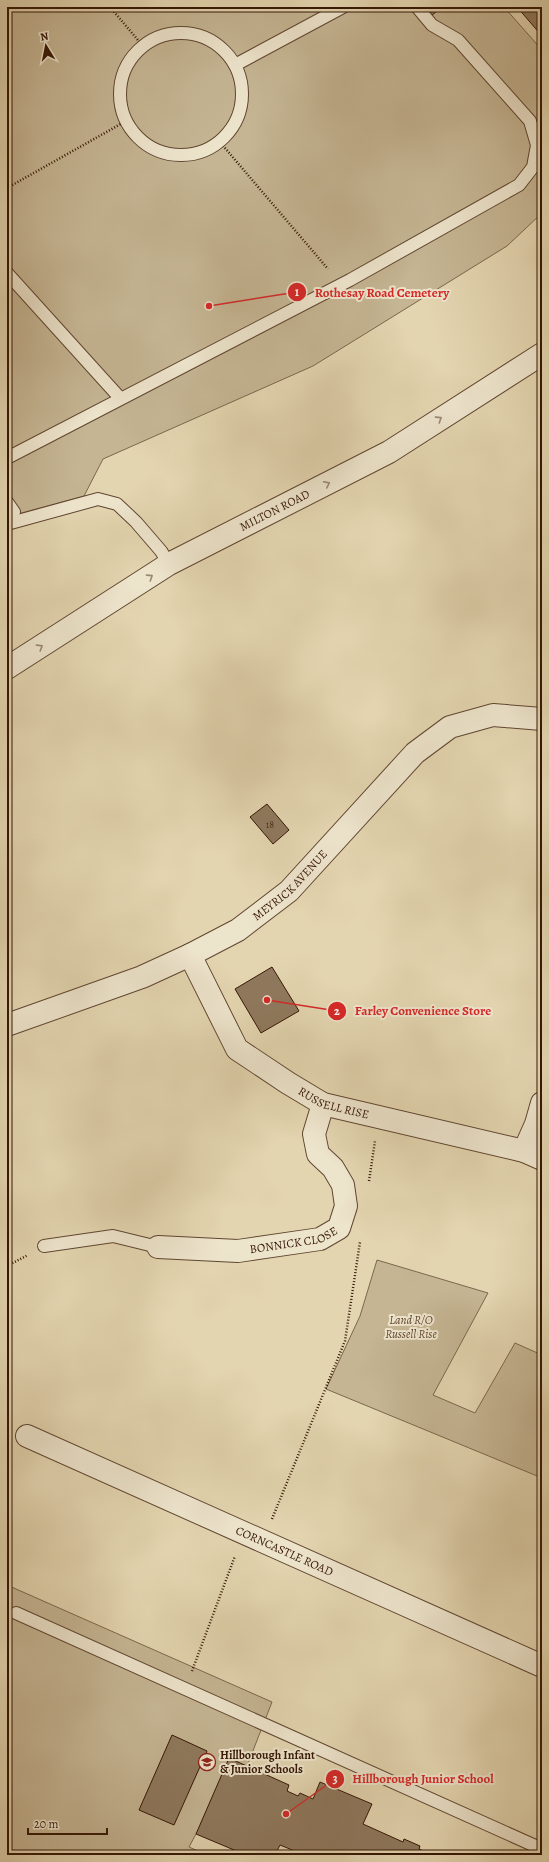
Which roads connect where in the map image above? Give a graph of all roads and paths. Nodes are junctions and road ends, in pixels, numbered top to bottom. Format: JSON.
{"nodes":[{"id":1,"x":110,"y":7,"type":"edge"},
{"id":2,"x":343,"y":7,"type":"edge"},
{"id":3,"x":417,"y":7,"type":"edge"},
{"id":4,"x":144,"y":46,"type":"junction"},
{"id":5,"x":235,"y":65,"type":"junction"},
{"id":6,"x":126,"y":121,"type":"junction"},
{"id":7,"x":219,"y":141,"type":"junction"},
{"id":8,"x":7,"y":188,"type":"edge"},
{"id":9,"x":7,"y":273,"type":"edge"},
{"id":10,"x":341,"y":285,"type":"junction"},
{"id":11,"x":542,"y":354,"type":"edge"},
{"id":12,"x":120,"y":398,"type":"junction"},
{"id":13,"x":7,"y":458,"type":"edge"},
{"id":14,"x":7,"y":502,"type":"edge"},
{"id":15,"x":14,"y":512,"type":"dead end"},
{"id":16,"x":7,"y":524,"type":"edge"},
{"id":17,"x":169,"y":564,"type":"junction"},
{"id":18,"x":7,"y":668,"type":"edge"},
{"id":19,"x":542,"y":719,"type":"edge"},
{"id":20,"x":190,"y":955,"type":"junction"},
{"id":21,"x":7,"y":1025,"type":"edge"},
{"id":22,"x":542,"y":1103,"type":"edge"},
{"id":23,"x":323,"y":1104,"type":"junction"},
{"id":24,"x":379,"y":1117,"type":"junction"},
{"id":25,"x":533,"y":1155,"type":"edge"},
{"id":26,"x":368,"y":1186,"type":"dead end"},
{"id":27,"x":360,"y":1241,"type":"dead end"},
{"id":28,"x":44,"y":1246,"type":"dead end"},
{"id":29,"x":158,"y":1247,"type":"joint"},
{"id":30,"x":27,"y":1436,"type":"dead end"},
{"id":31,"x":254,"y":1538,"type":"junction"},
{"id":32,"x":16,"y":1613,"type":"dead end"},
{"id":33,"x":542,"y":1666,"type":"edge"},
{"id":34,"x":185,"y":1690,"type":"junction"},
{"id":35,"x":542,"y":1848,"type":"edge"}],
"edges":[{"from":1,"to":4,"type":"path"},
{"from":2,"to":5,"type":"lane"},
{"from":3,"to":10,"type":"lane"},
{"from":4,"to":5,"type":"lane"},
{"from":4,"to":6,"type":"lane"},
{"from":5,"to":7,"type":"lane"},
{"from":6,"to":7,"type":"lane"},
{"from":6,"to":8,"type":"path"},
{"from":7,"to":10,"type":"path"},
{"from":9,"to":12,"type":"lane"},
{"from":10,"to":12,"type":"lane"},
{"from":17,"to":11,"type":"street","name":"MILTON ROAD","one_way":true},
{"from":12,"to":13,"type":"lane"},
{"from":14,"to":15,"type":"lane"},
{"from":16,"to":17,"type":"lane"},
{"from":18,"to":17,"type":"street","name":"MILTON ROAD","one_way":true},
{"from":19,"to":20,"type":"street","name":"MEYRICK AVENUE"},
{"from":20,"to":21,"type":"street","name":"MEYRICK AVENUE"},
{"from":20,"to":23,"type":"street","name":"RUSSELL RISE"},
{"from":22,"to":25,"type":"street"},
{"from":23,"to":24,"type":"street","name":"RUSSELL RISE"},
{"from":23,"to":29,"type":"street","name":"BONNICK CLOSE"},
{"from":24,"to":25,"type":"street","name":"RUSSELL RISE"},
{"from":24,"to":26,"type":"path"},
{"from":27,"to":31,"type":"path"},
{"from":28,"to":29,"type":"lane"},
{"from":30,"to":31,"type":"street","name":"CORNCASTLE ROAD"},
{"from":31,"to":33,"type":"street","name":"CORNCASTLE ROAD"},
{"from":31,"to":34,"type":"path"},
{"from":32,"to":34,"type":"lane"},
{"from":34,"to":35,"type":"lane"}]}
